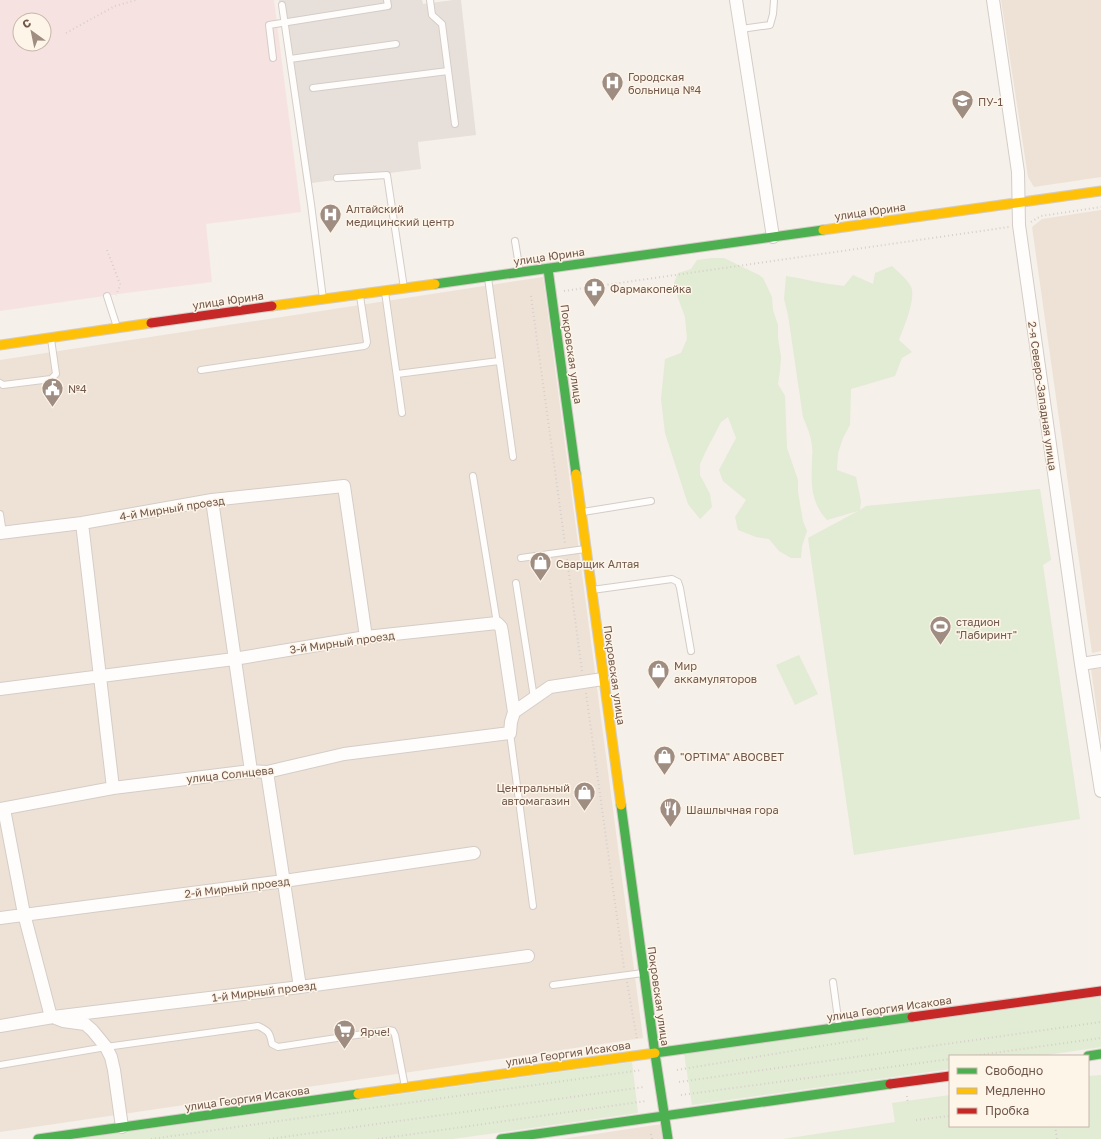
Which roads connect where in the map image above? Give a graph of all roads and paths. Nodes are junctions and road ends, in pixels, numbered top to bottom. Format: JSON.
{"nodes":[{"id":1,"x":136,"y":0,"type":"edge"},
{"id":2,"x":387,"y":0,"type":"edge"},
{"id":3,"x":430,"y":0,"type":"edge"},
{"id":4,"x":736,"y":0,"type":"edge"},
{"id":5,"x":774,"y":0,"type":"edge"},
{"id":6,"x":993,"y":0,"type":"edge"},
{"id":7,"x":282,"y":6,"type":"dead end"},
{"id":8,"x":284,"y":22,"type":"junction"},
{"id":9,"x":741,"y":29,"type":"junction"},
{"id":10,"x":66,"y":33,"type":"dead end"},
{"id":11,"x":396,"y":44,"type":"dead end"},
{"id":12,"x":274,"y":58,"type":"dead end"},
{"id":13,"x":290,"y":59,"type":"junction"},
{"id":14,"x":448,"y":71,"type":"junction"},
{"id":15,"x":313,"y":88,"type":"dead end"},
{"id":16,"x":455,"y":124,"type":"dead end"},
{"id":17,"x":337,"y":178,"type":"dead end"},
{"id":18,"x":1101,"y":191,"type":"edge"},
{"id":19,"x":1018,"y":202,"type":"junction"},
{"id":20,"x":1101,"y":207,"type":"edge"},
{"id":21,"x":1019,"y":225,"type":"junction"},
{"id":22,"x":774,"y":237,"type":"junction"},
{"id":23,"x":515,"y":241,"type":"dead end"},
{"id":24,"x":107,"y":250,"type":"dead end"},
{"id":25,"x":548,"y":269,"type":"junction"},
{"id":26,"x":520,"y":272,"type":"junction"},
{"id":27,"x":488,"y":277,"type":"junction"},
{"id":28,"x":404,"y":288,"type":"junction"},
{"id":29,"x":385,"y":291,"type":"junction"},
{"id":30,"x":551,"y":293,"type":"junction"},
{"id":31,"x":360,"y":294,"type":"junction"},
{"id":32,"x":107,"y":296,"type":"dead end"},
{"id":33,"x":531,"y":296,"type":"dead end"},
{"id":34,"x":116,"y":299,"type":"dead end"},
{"id":35,"x":323,"y":299,"type":"junction"},
{"id":36,"x":117,"y":327,"type":"junction"},
{"id":37,"x":51,"y":337,"type":"junction"},
{"id":38,"x":0,"y":345,"type":"edge"},
{"id":39,"x":499,"y":361,"type":"junction"},
{"id":40,"x":201,"y":370,"type":"dead end"},
{"id":41,"x":397,"y":374,"type":"junction"},
{"id":42,"x":0,"y":383,"type":"edge"},
{"id":43,"x":402,"y":413,"type":"dead end"},
{"id":44,"x":513,"y":457,"type":"dead end"},
{"id":45,"x":473,"y":476,"type":"dead end"},
{"id":46,"x":212,"y":500,"type":"junction"},
{"id":47,"x":651,"y":502,"type":"dead end"},
{"id":48,"x":581,"y":512,"type":"junction"},
{"id":49,"x":0,"y":514,"type":"edge"},
{"id":50,"x":82,"y":523,"type":"junction"},
{"id":51,"x":1,"y":533,"type":"edge"},
{"id":52,"x":586,"y":548,"type":"junction"},
{"id":53,"x":566,"y":551,"type":"junction"},
{"id":54,"x":521,"y":558,"type":"dead end"},
{"id":55,"x":516,"y":583,"type":"dead end"},
{"id":56,"x":591,"y":590,"type":"junction"},
{"id":57,"x":497,"y":623,"type":"junction"},
{"id":58,"x":366,"y":637,"type":"junction"},
{"id":59,"x":691,"y":650,"type":"dead end"},
{"id":60,"x":234,"y":659,"type":"junction"},
{"id":61,"x":1101,"y":661,"type":"edge"},
{"id":62,"x":1081,"y":664,"type":"junction"},
{"id":63,"x":99,"y":676,"type":"junction"},
{"id":64,"x":603,"y":679,"type":"junction"},
{"id":65,"x":584,"y":682,"type":"junction"},
{"id":66,"x":0,"y":689,"type":"edge"},
{"id":67,"x":534,"y":698,"type":"junction"},
{"id":68,"x":514,"y":712,"type":"junction"},
{"id":69,"x":510,"y":733,"type":"junction"},
{"id":70,"x":252,"y":771,"type":"junction"},
{"id":71,"x":268,"y":772,"type":"junction"},
{"id":72,"x":113,"y":788,"type":"junction"},
{"id":73,"x":1101,"y":791,"type":"edge"},
{"id":74,"x":2,"y":809,"type":"edge"},
{"id":75,"x":474,"y":853,"type":"dead end"},
{"id":76,"x":284,"y":881,"type":"junction"},
{"id":77,"x":533,"y":906,"type":"dead end"},
{"id":78,"x":24,"y":914,"type":"junction"},
{"id":79,"x":0,"y":918,"type":"edge"},
{"id":80,"x":528,"y":956,"type":"dead end"},
{"id":81,"x":644,"y":973,"type":"junction"},
{"id":82,"x":625,"y":976,"type":"junction"},
{"id":83,"x":833,"y":982,"type":"dead end"},
{"id":84,"x":553,"y":985,"type":"dead end"},
{"id":85,"x":300,"y":987,"type":"junction"},
{"id":86,"x":1101,"y":991,"type":"edge"},
{"id":87,"x":53,"y":1017,"type":"junction"},
{"id":88,"x":1101,"y":1022,"type":"edge"},
{"id":89,"x":0,"y":1026,"type":"edge"},
{"id":90,"x":839,"y":1027,"type":"junction"},
{"id":91,"x":876,"y":1037,"type":"dead end"},
{"id":92,"x":1101,"y":1038,"type":"edge"},
{"id":93,"x":637,"y":1039,"type":"dead end"},
{"id":94,"x":106,"y":1047,"type":"junction"},
{"id":95,"x":655,"y":1054,"type":"junction"},
{"id":96,"x":1101,"y":1054,"type":"edge"},
{"id":97,"x":979,"y":1055,"type":"edge"},
{"id":98,"x":1089,"y":1056,"type":"edge"},
{"id":99,"x":949,"y":1059,"type":"edge"},
{"id":100,"x":0,"y":1064,"type":"edge"},
{"id":101,"x":642,"y":1070,"type":"dead end"},
{"id":102,"x":677,"y":1070,"type":"dead end"},
{"id":103,"x":949,"y":1076,"type":"edge"},
{"id":104,"x":679,"y":1082,"type":"dead end"},
{"id":105,"x":644,"y":1087,"type":"dead end"},
{"id":106,"x":405,"y":1088,"type":"junction"},
{"id":107,"x":681,"y":1095,"type":"dead end"},
{"id":108,"x":907,"y":1096,"type":"dead end"},
{"id":109,"x":646,"y":1101,"type":"dead end"},
{"id":110,"x":908,"y":1104,"type":"dead end"},
{"id":111,"x":665,"y":1116,"type":"junction"},
{"id":112,"x":949,"y":1116,"type":"edge"},
{"id":113,"x":916,"y":1120,"type":"dead end"},
{"id":114,"x":122,"y":1127,"type":"junction"},
{"id":115,"x":1055,"y":1127,"type":"edge"},
{"id":116,"x":652,"y":1134,"type":"dead end"},
{"id":117,"x":562,"y":1135,"type":"edge"},
{"id":118,"x":65,"y":1137,"type":"edge"},
{"id":119,"x":38,"y":1139,"type":"edge"},
{"id":120,"x":151,"y":1139,"type":"edge"},
{"id":121,"x":269,"y":1139,"type":"edge"},
{"id":122,"x":378,"y":1139,"type":"edge"},
{"id":123,"x":501,"y":1139,"type":"edge"},
{"id":124,"x":652,"y":1139,"type":"edge"},
{"id":125,"x":668,"y":1139,"type":"edge"},
{"id":126,"x":1057,"y":1139,"type":"edge"}],
"edges":[{"from":1,"to":10,"type":"path"},
{"from":2,"to":8,"type":"lane"},
{"from":3,"to":14,"type":"lane"},
{"from":4,"to":9,"type":"street"},
{"from":5,"to":9,"type":"lane"},
{"from":6,"to":19,"type":"street","name":"2-я Северо-Западная улица"},
{"from":7,"to":8,"type":"lane"},
{"from":8,"to":12,"type":"lane"},
{"from":8,"to":13,"type":"lane"},
{"from":9,"to":22,"type":"street"},
{"from":11,"to":13,"type":"lane"},
{"from":13,"to":35,"type":"lane"},
{"from":14,"to":15,"type":"lane"},
{"from":14,"to":16,"type":"lane"},
{"from":17,"to":28,"type":"lane"},
{"from":18,"to":19,"type":"street","name":"улица Юрина"},
{"from":19,"to":21,"type":"street","name":"2-я Северо-Западная улица"},
{"from":19,"to":22,"type":"street","name":"улица Юрина"},
{"from":20,"to":21,"type":"path"},
{"from":21,"to":30,"type":"path"},
{"from":21,"to":62,"type":"street","name":"2-я Северо-Западная улица"},
{"from":22,"to":25,"type":"street","name":"улица Юрина"},
{"from":23,"to":26,"type":"lane"},
{"from":24,"to":34,"type":"path"},
{"from":25,"to":26,"type":"street","name":"улица Юрина"},
{"from":25,"to":30,"type":"street","name":"Покровская улица"},
{"from":26,"to":27,"type":"street","name":"улица Юрина"},
{"from":27,"to":28,"type":"street","name":"улица Юрина"},
{"from":27,"to":39,"type":"lane"},
{"from":28,"to":29,"type":"street","name":"улица Юрина"},
{"from":29,"to":31,"type":"street","name":"улица Юрина"},
{"from":29,"to":41,"type":"lane"},
{"from":30,"to":48,"type":"street","name":"Покровская улица"},
{"from":31,"to":35,"type":"street","name":"улица Юрина"},
{"from":31,"to":40,"type":"lane"},
{"from":32,"to":36,"type":"lane"},
{"from":33,"to":53,"type":"path"},
{"from":35,"to":36,"type":"street","name":"улица Юрина"},
{"from":36,"to":37,"type":"street","name":"улица Юрина"},
{"from":37,"to":38,"type":"street","name":"улица Юрина"},
{"from":37,"to":42,"type":"lane"},
{"from":39,"to":41,"type":"lane"},
{"from":39,"to":44,"type":"lane"},
{"from":41,"to":43,"type":"lane"},
{"from":45,"to":57,"type":"lane"},
{"from":46,"to":50,"type":"street","name":"4-й Мирный проезд"},
{"from":46,"to":58,"type":"street","name":"4-й Мирный проезд"},
{"from":46,"to":60,"type":"street"},
{"from":47,"to":48,"type":"lane"},
{"from":48,"to":52,"type":"street","name":"Покровская улица"},
{"from":49,"to":51,"type":"lane"},
{"from":50,"to":51,"type":"street","name":"4-й Мирный проезд"},
{"from":50,"to":63,"type":"street"},
{"from":52,"to":53,"type":"lane"},
{"from":52,"to":56,"type":"street","name":"Покровская улица"},
{"from":53,"to":54,"type":"lane"},
{"from":53,"to":65,"type":"path"},
{"from":55,"to":67,"type":"lane"},
{"from":56,"to":59,"type":"lane"},
{"from":56,"to":64,"type":"street","name":"Покровская улица"},
{"from":57,"to":58,"type":"street","name":"3-й Мирный проезд"},
{"from":57,"to":68,"type":"street"},
{"from":58,"to":60,"type":"street","name":"3-й Мирный проезд"},
{"from":60,"to":63,"type":"street","name":"3-й Мирный проезд"},
{"from":60,"to":70,"type":"street"},
{"from":61,"to":62,"type":"street"},
{"from":62,"to":73,"type":"street","name":"2-я Северо-Западная улица"},
{"from":63,"to":66,"type":"street","name":"3-й Мирный проезд"},
{"from":63,"to":72,"type":"street"},
{"from":64,"to":65,"type":"street"},
{"from":64,"to":81,"type":"street","name":"Покровская улица"},
{"from":65,"to":67,"type":"street"},
{"from":65,"to":82,"type":"path"},
{"from":67,"to":68,"type":"street"},
{"from":68,"to":69,"type":"street"},
{"from":69,"to":71,"type":"street","name":"улица Солнцева"},
{"from":69,"to":77,"type":"lane"},
{"from":70,"to":71,"type":"street","name":"улица Солнцева"},
{"from":70,"to":72,"type":"street","name":"улица Солнцева"},
{"from":71,"to":76,"type":"street"},
{"from":72,"to":74,"type":"street","name":"улица Солнцева"},
{"from":74,"to":78,"type":"street"},
{"from":75,"to":76,"type":"street","name":"2-й Мирный проезд"},
{"from":76,"to":78,"type":"street","name":"2-й Мирный проезд"},
{"from":76,"to":85,"type":"street"},
{"from":78,"to":79,"type":"street","name":"2-й Мирный проезд"},
{"from":78,"to":87,"type":"street"},
{"from":80,"to":85,"type":"street","name":"1-й Мирный проезд"},
{"from":81,"to":82,"type":"lane"},
{"from":81,"to":95,"type":"street","name":"Покровская улица"},
{"from":82,"to":84,"type":"lane"},
{"from":82,"to":93,"type":"path"},
{"from":83,"to":90,"type":"lane"},
{"from":85,"to":87,"type":"street","name":"1-й Мирный проезд"},
{"from":86,"to":90,"type":"street","name":"улица Георгия Исакова"},
{"from":87,"to":89,"type":"street","name":"1-й Мирный проезд"},
{"from":87,"to":94,"type":"street"},
{"from":88,"to":104,"type":"path"},
{"from":90,"to":95,"type":"street","name":"улица Георгия Исакова"},
{"from":91,"to":102,"type":"path"},
{"from":92,"to":97,"type":"path"},
{"from":94,"to":100,"type":"lane"},
{"from":94,"to":106,"type":"lane"},
{"from":94,"to":114,"type":"street"},
{"from":95,"to":106,"type":"street","name":"улица Георгия Исакова"},
{"from":95,"to":111,"type":"street","name":"Покровская улица"},
{"from":96,"to":98,"type":"street"},
{"from":99,"to":107,"type":"path"},
{"from":101,"to":120,"type":"path"},
{"from":103,"to":111,"type":"street"},
{"from":105,"to":121,"type":"path"},
{"from":106,"to":114,"type":"street","name":"улица Георгия Исакова"},
{"from":108,"to":110,"type":"path"},
{"from":109,"to":122,"type":"path"},
{"from":111,"to":117,"type":"street"},
{"from":111,"to":125,"type":"street","name":"Покровская улица"},
{"from":112,"to":113,"type":"path"},
{"from":114,"to":118,"type":"street","name":"улица Георгия Исакова"},
{"from":115,"to":126,"type":"path"},
{"from":116,"to":124,"type":"path"},
{"from":117,"to":123,"type":"street"},
{"from":118,"to":119,"type":"street","name":"улица Георгия Исакова"}]}
